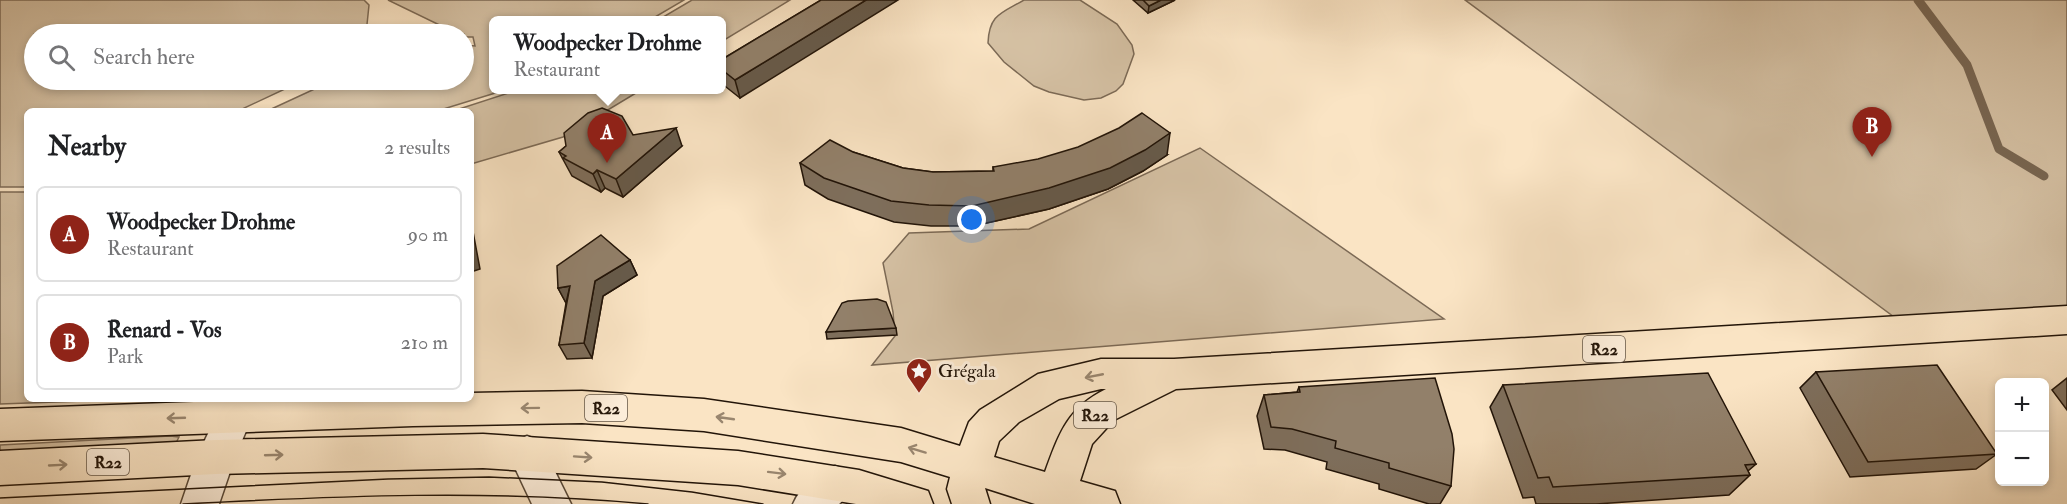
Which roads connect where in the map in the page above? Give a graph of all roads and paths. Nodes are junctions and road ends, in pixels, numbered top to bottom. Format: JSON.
{"nodes":[{"id":1,"x":2067,"y":320,"type":"edge"},
{"id":2,"x":1174,"y":374,"type":"junction"},
{"id":3,"x":234,"y":417,"type":"junction"},
{"id":4,"x":0,"y":425,"type":"edge"},
{"id":5,"x":527,"y":453,"type":"junction"},
{"id":6,"x":216,"y":457,"type":"junction"},
{"id":7,"x":973,"y":467,"type":"junction"},
{"id":8,"x":0,"y":468,"type":"edge"},
{"id":9,"x":823,"y":493,"type":"edge"},
{"id":10,"x":1045,"y":499,"type":"edge"},
{"id":11,"x":200,"y":504,"type":"edge"},
{"id":12,"x":552,"y":504,"type":"edge"},
{"id":13,"x":914,"y":504,"type":"edge"},
{"id":14,"x":971,"y":504,"type":"edge"},
{"id":15,"x":1101,"y":504,"type":"edge"}],
"edges":[{"from":1,"to":2,"type":"main road","number":"R22"},
{"from":2,"to":7,"type":"main road","number":"R22","one_way":true},
{"from":2,"to":10,"type":"main road","number":"R22"},
{"from":3,"to":4,"type":"main road","number":"R22","one_way":true},
{"from":3,"to":6,"type":"street"},
{"from":7,"to":3,"type":"main road","number":"R22","one_way":true},
{"from":6,"to":5,"type":"main road","number":"R22","one_way":true},
{"from":5,"to":9,"type":"main road","number":"R22","one_way":true},
{"from":5,"to":12,"type":"street"},
{"from":8,"to":6,"type":"main road","number":"R22","one_way":true},
{"from":6,"to":11,"type":"street"},
{"from":7,"to":10,"type":"main road"},
{"from":7,"to":14,"type":"main road"},
{"from":9,"to":13,"type":"main road","number":"R22"},
{"from":10,"to":15,"type":"main road"}]}
